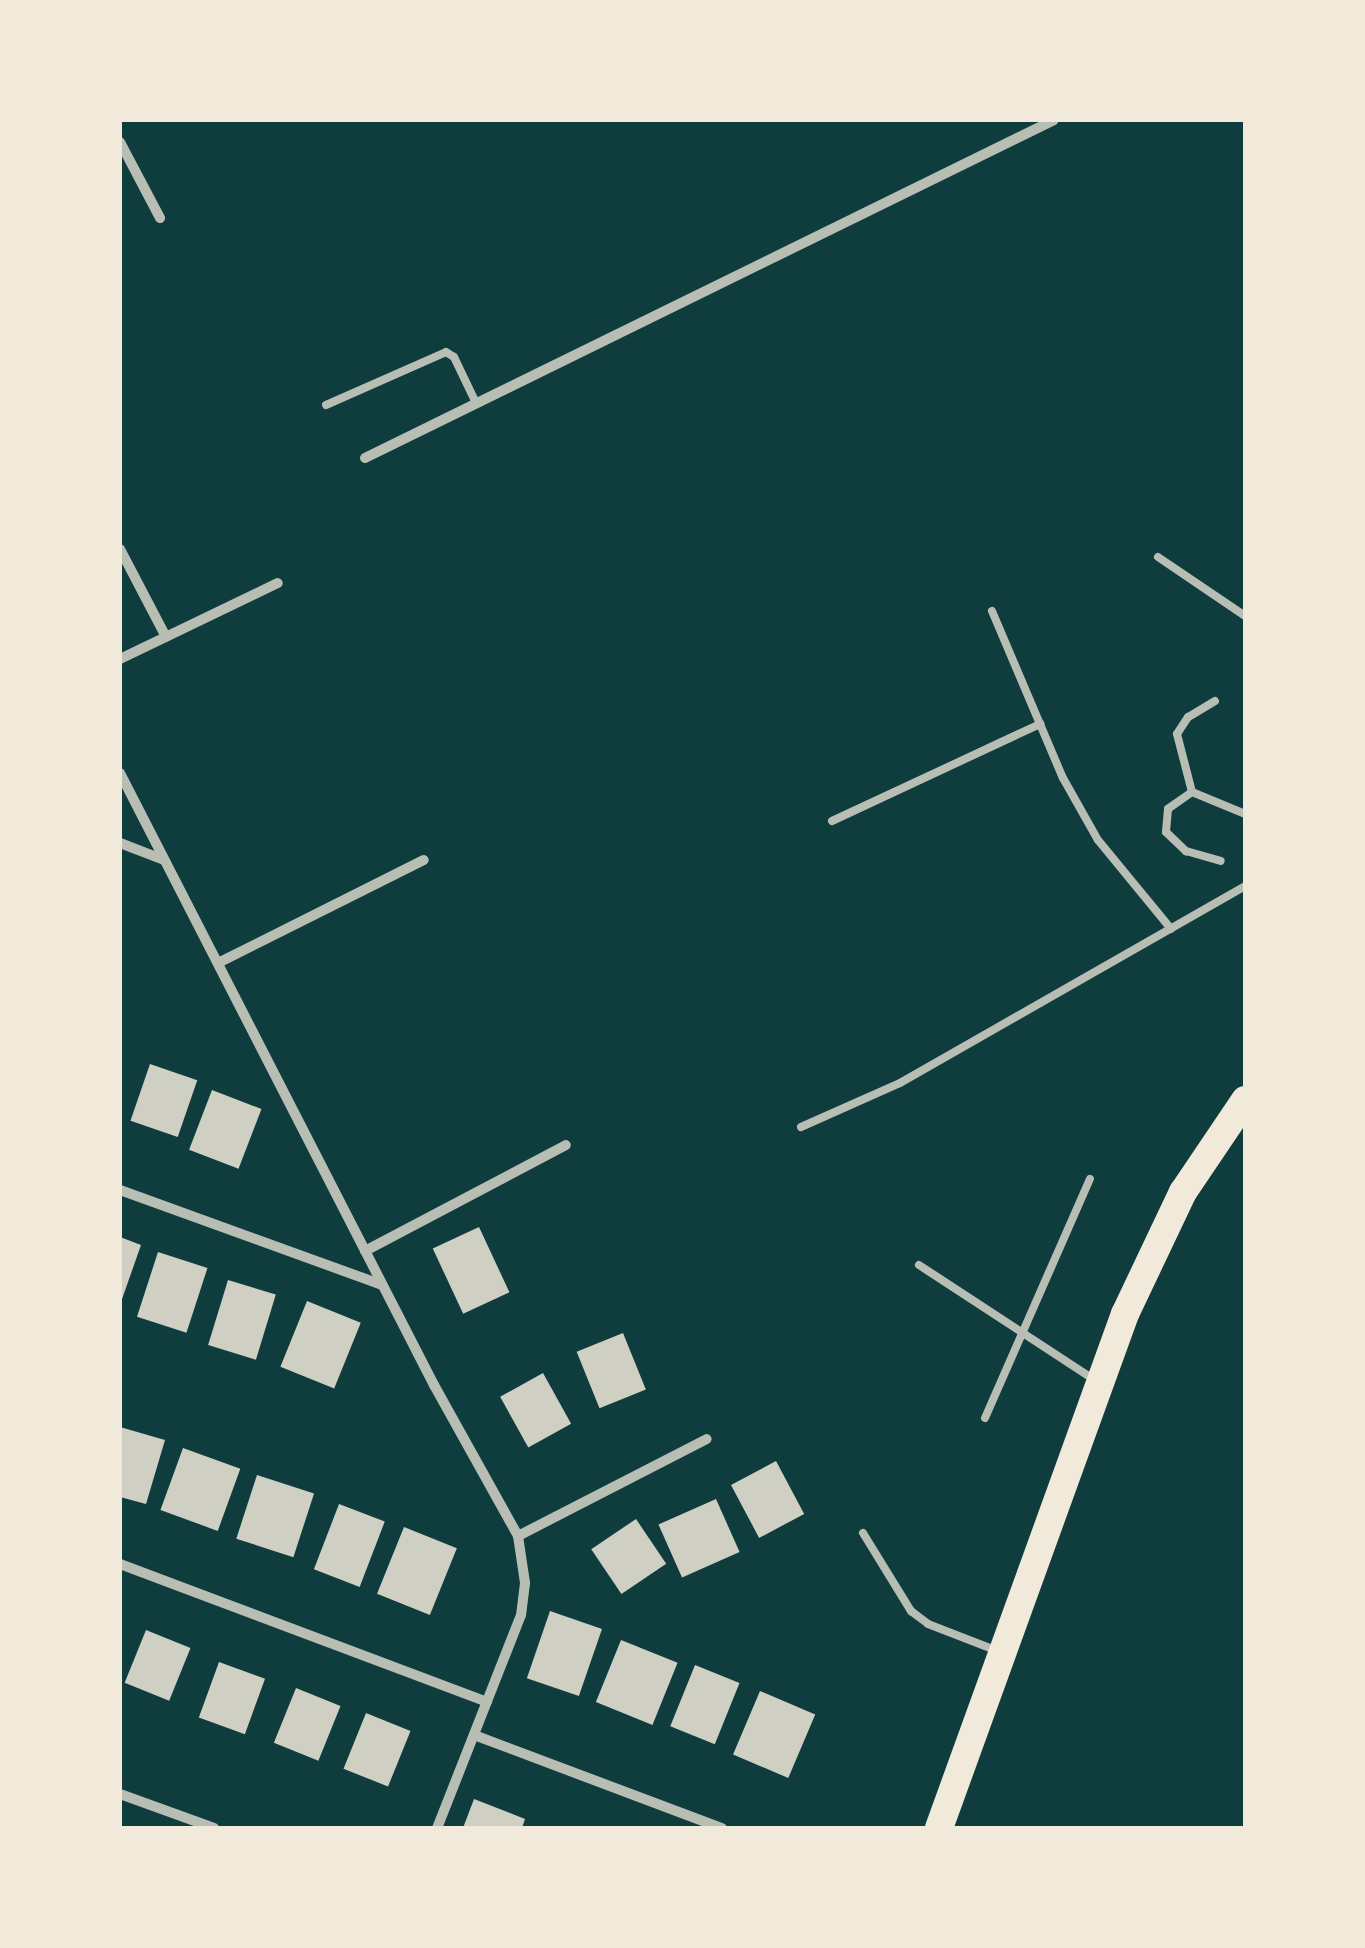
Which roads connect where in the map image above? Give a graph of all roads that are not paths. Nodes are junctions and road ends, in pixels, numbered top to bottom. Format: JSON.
{"nodes":[{"id":1,"x":1054,"y":120,"type":"edge"},
{"id":2,"x":120,"y":142,"type":"edge"},
{"id":3,"x":160,"y":218,"type":"dead end"},
{"id":4,"x":476,"y":403,"type":"junction"},
{"id":5,"x":326,"y":405,"type":"dead end"},
{"id":6,"x":365,"y":458,"type":"dead end"},
{"id":7,"x":120,"y":549,"type":"edge"},
{"id":8,"x":1158,"y":558,"type":"dead end"},
{"id":9,"x":278,"y":583,"type":"dead end"},
{"id":10,"x":992,"y":612,"type":"dead end"},
{"id":11,"x":1245,"y":616,"type":"edge"},
{"id":12,"x":166,"y":637,"type":"junction"},
{"id":13,"x":120,"y":659,"type":"edge"},
{"id":14,"x":1215,"y":701,"type":"dead end"},
{"id":15,"x":1040,"y":724,"type":"junction"},
{"id":16,"x":120,"y":773,"type":"edge"},
{"id":17,"x":1192,"y":792,"type":"junction"},
{"id":18,"x":1245,"y":814,"type":"edge"},
{"id":19,"x":832,"y":821,"type":"dead end"},
{"id":20,"x":120,"y":843,"type":"edge"},
{"id":21,"x":165,"y":860,"type":"junction"},
{"id":22,"x":424,"y":860,"type":"dead end"},
{"id":23,"x":1222,"y":861,"type":"dead end"},
{"id":24,"x":1245,"y":886,"type":"edge"},
{"id":25,"x":1171,"y":928,"type":"junction"},
{"id":26,"x":218,"y":963,"type":"junction"},
{"id":27,"x":1245,"y":1100,"type":"edge"},
{"id":28,"x":801,"y":1127,"type":"dead end"},
{"id":29,"x":566,"y":1145,"type":"dead end"},
{"id":30,"x":1090,"y":1179,"type":"dead end"},
{"id":31,"x":120,"y":1190,"type":"edge"},
{"id":32,"x":365,"y":1250,"type":"junction"},
{"id":33,"x":919,"y":1265,"type":"dead end"},
{"id":34,"x":383,"y":1286,"type":"junction"},
{"id":35,"x":1023,"y":1334,"type":"junction"},
{"id":36,"x":1100,"y":1384,"type":"junction"},
{"id":37,"x":984,"y":1418,"type":"dead end"},
{"id":38,"x":708,"y":1439,"type":"dead end"},
{"id":39,"x":863,"y":1533,"type":"dead end"},
{"id":40,"x":518,"y":1536,"type":"junction"},
{"id":41,"x":120,"y":1564,"type":"edge"},
{"id":42,"x":999,"y":1651,"type":"junction"},
{"id":43,"x":486,"y":1702,"type":"junction"},
{"id":44,"x":474,"y":1735,"type":"junction"},
{"id":45,"x":120,"y":1794,"type":"edge"},
{"id":46,"x":214,"y":1828,"type":"edge"},
{"id":47,"x":438,"y":1828,"type":"edge"},
{"id":48,"x":722,"y":1828,"type":"edge"},
{"id":49,"x":939,"y":1828,"type":"edge"}],
"edges":[{"from":1,"to":4,"type":"street"},
{"from":2,"to":3,"type":"street"},
{"from":4,"to":5,"type":"lane"},
{"from":4,"to":6,"type":"street"},
{"from":7,"to":12,"type":"street"},
{"from":8,"to":11,"type":"lane"},
{"from":9,"to":12,"type":"street"},
{"from":10,"to":15,"type":"lane"},
{"from":12,"to":13,"type":"street"},
{"from":14,"to":17,"type":"lane"},
{"from":15,"to":19,"type":"lane"},
{"from":15,"to":25,"type":"lane"},
{"from":16,"to":21,"type":"street"},
{"from":17,"to":18,"type":"lane"},
{"from":17,"to":23,"type":"lane"},
{"from":20,"to":21,"type":"street"},
{"from":21,"to":26,"type":"street"},
{"from":22,"to":26,"type":"street"},
{"from":24,"to":25,"type":"lane"},
{"from":25,"to":28,"type":"lane"},
{"from":26,"to":32,"type":"street"},
{"from":27,"to":36,"type":"highway"},
{"from":29,"to":32,"type":"street"},
{"from":30,"to":35,"type":"lane"},
{"from":31,"to":34,"type":"street"},
{"from":32,"to":34,"type":"street"},
{"from":33,"to":35,"type":"lane"},
{"from":34,"to":40,"type":"street"},
{"from":35,"to":36,"type":"lane"},
{"from":35,"to":37,"type":"lane"},
{"from":36,"to":42,"type":"highway"},
{"from":38,"to":40,"type":"street"},
{"from":39,"to":42,"type":"lane"},
{"from":40,"to":43,"type":"street"},
{"from":41,"to":43,"type":"street"},
{"from":42,"to":49,"type":"highway"},
{"from":43,"to":44,"type":"street"},
{"from":44,"to":47,"type":"street"},
{"from":44,"to":48,"type":"street"},
{"from":45,"to":46,"type":"street"}]}
